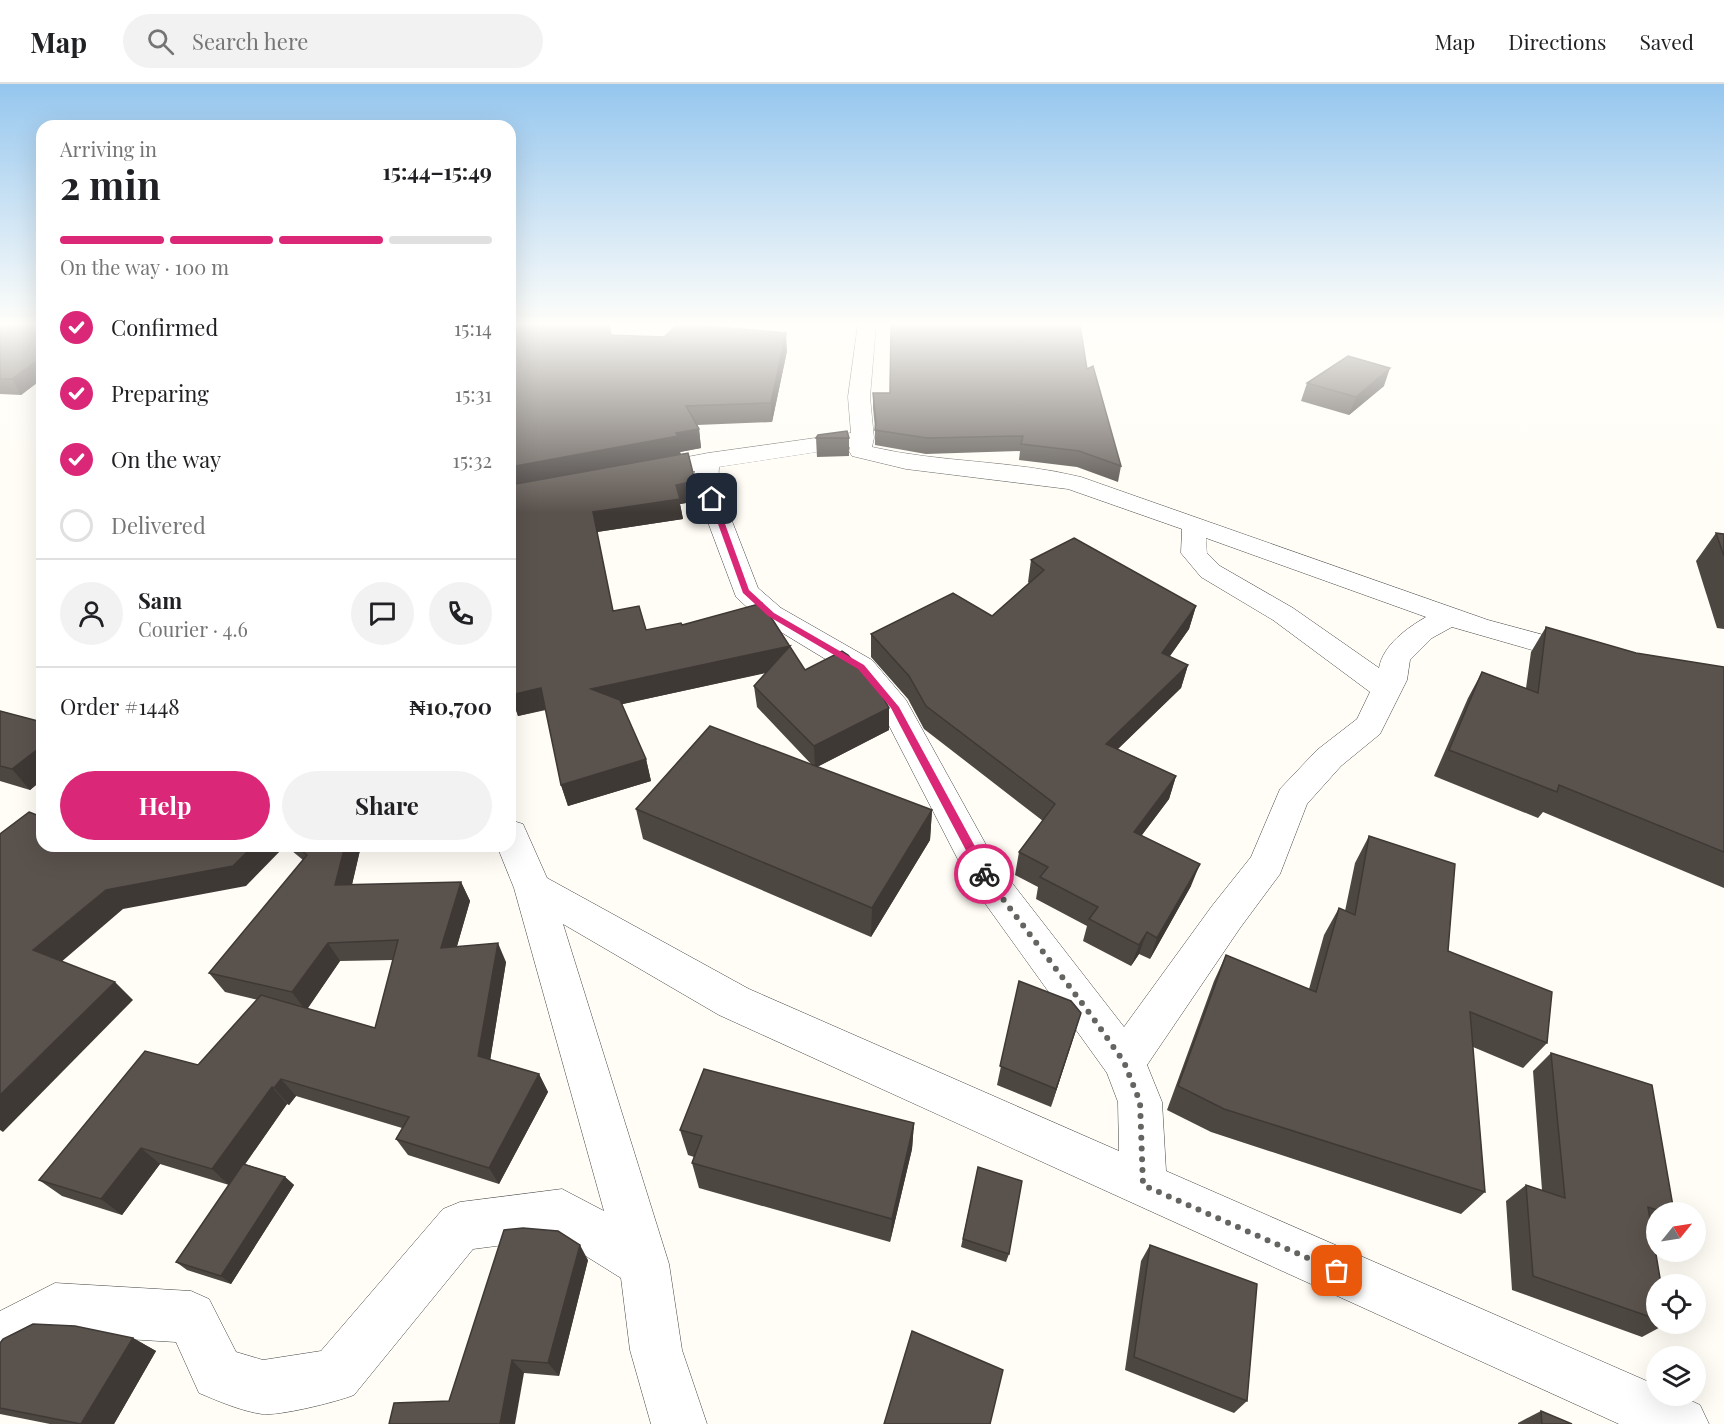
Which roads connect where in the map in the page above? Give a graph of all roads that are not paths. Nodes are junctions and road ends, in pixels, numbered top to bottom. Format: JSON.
{"nodes":[{"id":1,"x":860,"y":388,"type":"edge"},
{"id":2,"x":863,"y":438,"type":"junction"},
{"id":3,"x":708,"y":460,"type":"junction"},
{"id":4,"x":627,"y":475,"type":"edge"},
{"id":5,"x":1195,"y":525,"type":"junction"},
{"id":6,"x":1450,"y":616,"type":"junction"},
{"id":7,"x":1608,"y":663,"type":"edge"},
{"id":8,"x":1387,"y":690,"type":"junction"},
{"id":9,"x":516,"y":848,"type":"edge"},
{"id":10,"x":533,"y":888,"type":"junction"},
{"id":11,"x":1124,"y":1062,"type":"junction"},
{"id":12,"x":1143,"y":1185,"type":"junction"},
{"id":13,"x":644,"y":1264,"type":"junction"},
{"id":14,"x":0,"y":1345,"type":"edge"},
{"id":15,"x":679,"y":1424,"type":"edge"},
{"id":16,"x":1681,"y":1424,"type":"edge"}],
"edges":[{"from":1,"to":2,"type":"street"},
{"from":2,"to":3,"type":"street"},
{"from":2,"to":5,"type":"street"},
{"from":3,"to":4,"type":"street"},
{"from":3,"to":11,"type":"street"},
{"from":5,"to":6,"type":"street"},
{"from":5,"to":8,"type":"street"},
{"from":6,"to":7,"type":"street"},
{"from":6,"to":8,"type":"street"},
{"from":8,"to":11,"type":"street"},
{"from":9,"to":10,"type":"street"},
{"from":10,"to":12,"type":"street"},
{"from":10,"to":13,"type":"street"},
{"from":11,"to":12,"type":"street"},
{"from":12,"to":16,"type":"street"},
{"from":13,"to":14,"type":"street"},
{"from":13,"to":15,"type":"street"}]}
